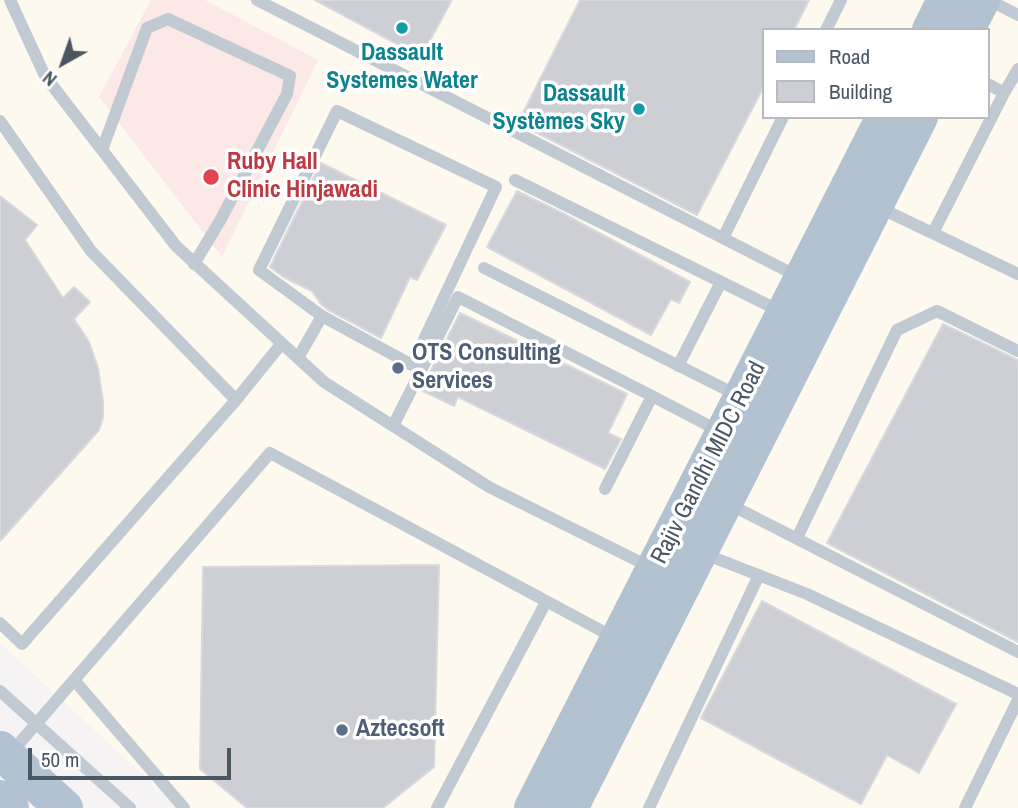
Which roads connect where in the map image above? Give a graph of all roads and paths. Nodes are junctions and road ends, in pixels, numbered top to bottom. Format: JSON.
{"nodes":[{"id":1,"x":10,"y":0,"type":"edge"},
{"id":2,"x":257,"y":0,"type":"edge"},
{"id":3,"x":841,"y":0,"type":"edge"},
{"id":4,"x":946,"y":0,"type":"edge"},
{"id":5,"x":981,"y":0,"type":"edge"},
{"id":6,"x":989,"y":0,"type":"edge"},
{"id":7,"x":1018,"y":15,"type":"edge"},
{"id":8,"x":827,"y":28,"type":"edge"},
{"id":9,"x":932,"y":28,"type":"edge"},
{"id":10,"x":966,"y":28,"type":"edge"},
{"id":11,"x":1018,"y":69,"type":"edge"},
{"id":12,"x":990,"y":86,"type":"edge"},
{"id":13,"x":1004,"y":93,"type":"junction"},
{"id":14,"x":782,"y":119,"type":"edge"},
{"id":15,"x":885,"y":119,"type":"edge"},
{"id":16,"x":918,"y":119,"type":"edge"},
{"id":17,"x":0,"y":121,"type":"edge"},
{"id":18,"x":102,"y":150,"type":"junction"},
{"id":19,"x":515,"y":180,"type":"dead end"},
{"id":20,"x":874,"y":205,"type":"junction"},
{"id":21,"x":933,"y":233,"type":"junction"},
{"id":22,"x":723,"y":238,"type":"junction"},
{"id":23,"x":194,"y":264,"type":"junction"},
{"id":24,"x":484,"y":268,"type":"dead end"},
{"id":25,"x":1018,"y":274,"type":"edge"},
{"id":26,"x":803,"y":279,"type":"junction"},
{"id":27,"x":721,"y":282,"type":"junction"},
{"id":28,"x":785,"y":313,"type":"junction"},
{"id":29,"x":322,"y":316,"type":"junction"},
{"id":30,"x":282,"y":343,"type":"junction"},
{"id":31,"x":1018,"y":351,"type":"edge"},
{"id":32,"x":298,"y":358,"type":"junction"},
{"id":33,"x":678,"y":366,"type":"junction"},
{"id":34,"x":652,"y":396,"type":"junction"},
{"id":35,"x":742,"y":398,"type":"junction"},
{"id":36,"x":236,"y":400,"type":"junction"},
{"id":37,"x":393,"y":426,"type":"junction"},
{"id":38,"x":724,"y":434,"type":"junction"},
{"id":39,"x":605,"y":489,"type":"dead end"},
{"id":40,"x":724,"y":501,"type":"junction"},
{"id":41,"x":797,"y":538,"type":"junction"},
{"id":42,"x":675,"y":571,"type":"junction"},
{"id":43,"x":759,"y":575,"type":"junction"},
{"id":44,"x":546,"y":602,"type":"junction"},
{"id":45,"x":0,"y":623,"type":"edge"},
{"id":46,"x":619,"y":640,"type":"junction"},
{"id":47,"x":1018,"y":652,"type":"edge"},
{"id":48,"x":74,"y":680,"type":"junction"},
{"id":49,"x":0,"y":691,"type":"edge"},
{"id":50,"x":1018,"y":694,"type":"edge"},
{"id":51,"x":1018,"y":700,"type":"edge"},
{"id":52,"x":35,"y":724,"type":"junction"},
{"id":53,"x":4,"y":753,"type":"edge"},
{"id":54,"x":0,"y":799,"type":"edge"},
{"id":55,"x":9,"y":808,"type":"edge"},
{"id":56,"x":64,"y":808,"type":"edge"},
{"id":57,"x":130,"y":808,"type":"edge"},
{"id":58,"x":184,"y":808,"type":"edge"},
{"id":59,"x":437,"y":808,"type":"edge"},
{"id":60,"x":533,"y":808,"type":"edge"},
{"id":61,"x":569,"y":808,"type":"edge"},
{"id":62,"x":649,"y":808,"type":"edge"},
{"id":63,"x":965,"y":808,"type":"edge"}],
"edges":[{"from":1,"to":18,"type":"lane"},
{"from":2,"to":22,"type":"lane"},
{"from":3,"to":8,"type":"lane"},
{"from":4,"to":9,"type":"main road"},
{"from":5,"to":10,"type":"main road"},
{"from":6,"to":7,"type":"lane"},
{"from":11,"to":13,"type":"lane"},
{"from":12,"to":13,"type":"lane"},
{"from":13,"to":21,"type":"lane"},
{"from":14,"to":22,"type":"lane"},
{"from":15,"to":26,"type":"main road","name":"Rajiv Gandhi MIDC Road"},
{"from":16,"to":20,"type":"main road","name":"Rajiv Gandhi MIDC Road"},
{"from":17,"to":36,"type":"lane"},
{"from":18,"to":23,"type":"lane"},
{"from":18,"to":23,"type":"lane"},
{"from":19,"to":27,"type":"lane"},
{"from":20,"to":21,"type":"lane"},
{"from":20,"to":40,"type":"main road","name":"Rajiv Gandhi MIDC Road"},
{"from":21,"to":25,"type":"lane"},
{"from":22,"to":26,"type":"lane"},
{"from":23,"to":30,"type":"lane"},
{"from":24,"to":33,"type":"lane"},
{"from":26,"to":28,"type":"main road","name":"Rajiv Gandhi MIDC Road"},
{"from":27,"to":28,"type":"lane"},
{"from":27,"to":33,"type":"lane"},
{"from":28,"to":35,"type":"main road","name":"Rajiv Gandhi MIDC Road"},
{"from":29,"to":29,"type":"lane"},
{"from":29,"to":32,"type":"lane"},
{"from":30,"to":32,"type":"lane"},
{"from":30,"to":36,"type":"lane"},
{"from":31,"to":41,"type":"lane"},
{"from":32,"to":37,"type":"lane"},
{"from":33,"to":35,"type":"lane"},
{"from":34,"to":37,"type":"lane"},
{"from":34,"to":38,"type":"lane"},
{"from":34,"to":39,"type":"lane"},
{"from":35,"to":38,"type":"main road","name":"Rajiv Gandhi MIDC Road"},
{"from":36,"to":45,"type":"lane"},
{"from":37,"to":42,"type":"lane"},
{"from":38,"to":42,"type":"main road","name":"Rajiv Gandhi MIDC Road"},
{"from":40,"to":41,"type":"lane"},
{"from":40,"to":42,"type":"main road","name":"Rajiv Gandhi MIDC Road"},
{"from":41,"to":47,"type":"lane"},
{"from":42,"to":43,"type":"lane"},
{"from":42,"to":46,"type":"main road","name":"Rajiv Gandhi MIDC Road"},
{"from":42,"to":61,"type":"main road","name":"Rajiv Gandhi MIDC Road"},
{"from":43,"to":50,"type":"lane"},
{"from":43,"to":62,"type":"lane"},
{"from":44,"to":46,"type":"lane"},
{"from":44,"to":48,"type":"lane"},
{"from":44,"to":59,"type":"lane"},
{"from":46,"to":60,"type":"main road","name":"Rajiv Gandhi MIDC Road"},
{"from":48,"to":52,"type":"lane"},
{"from":48,"to":58,"type":"lane"},
{"from":49,"to":52,"type":"lane"},
{"from":51,"to":63,"type":"lane"},
{"from":52,"to":53,"type":"lane"},
{"from":52,"to":57,"type":"lane"},
{"from":53,"to":56,"type":"main road"},
{"from":54,"to":55,"type":"main road"}]}
